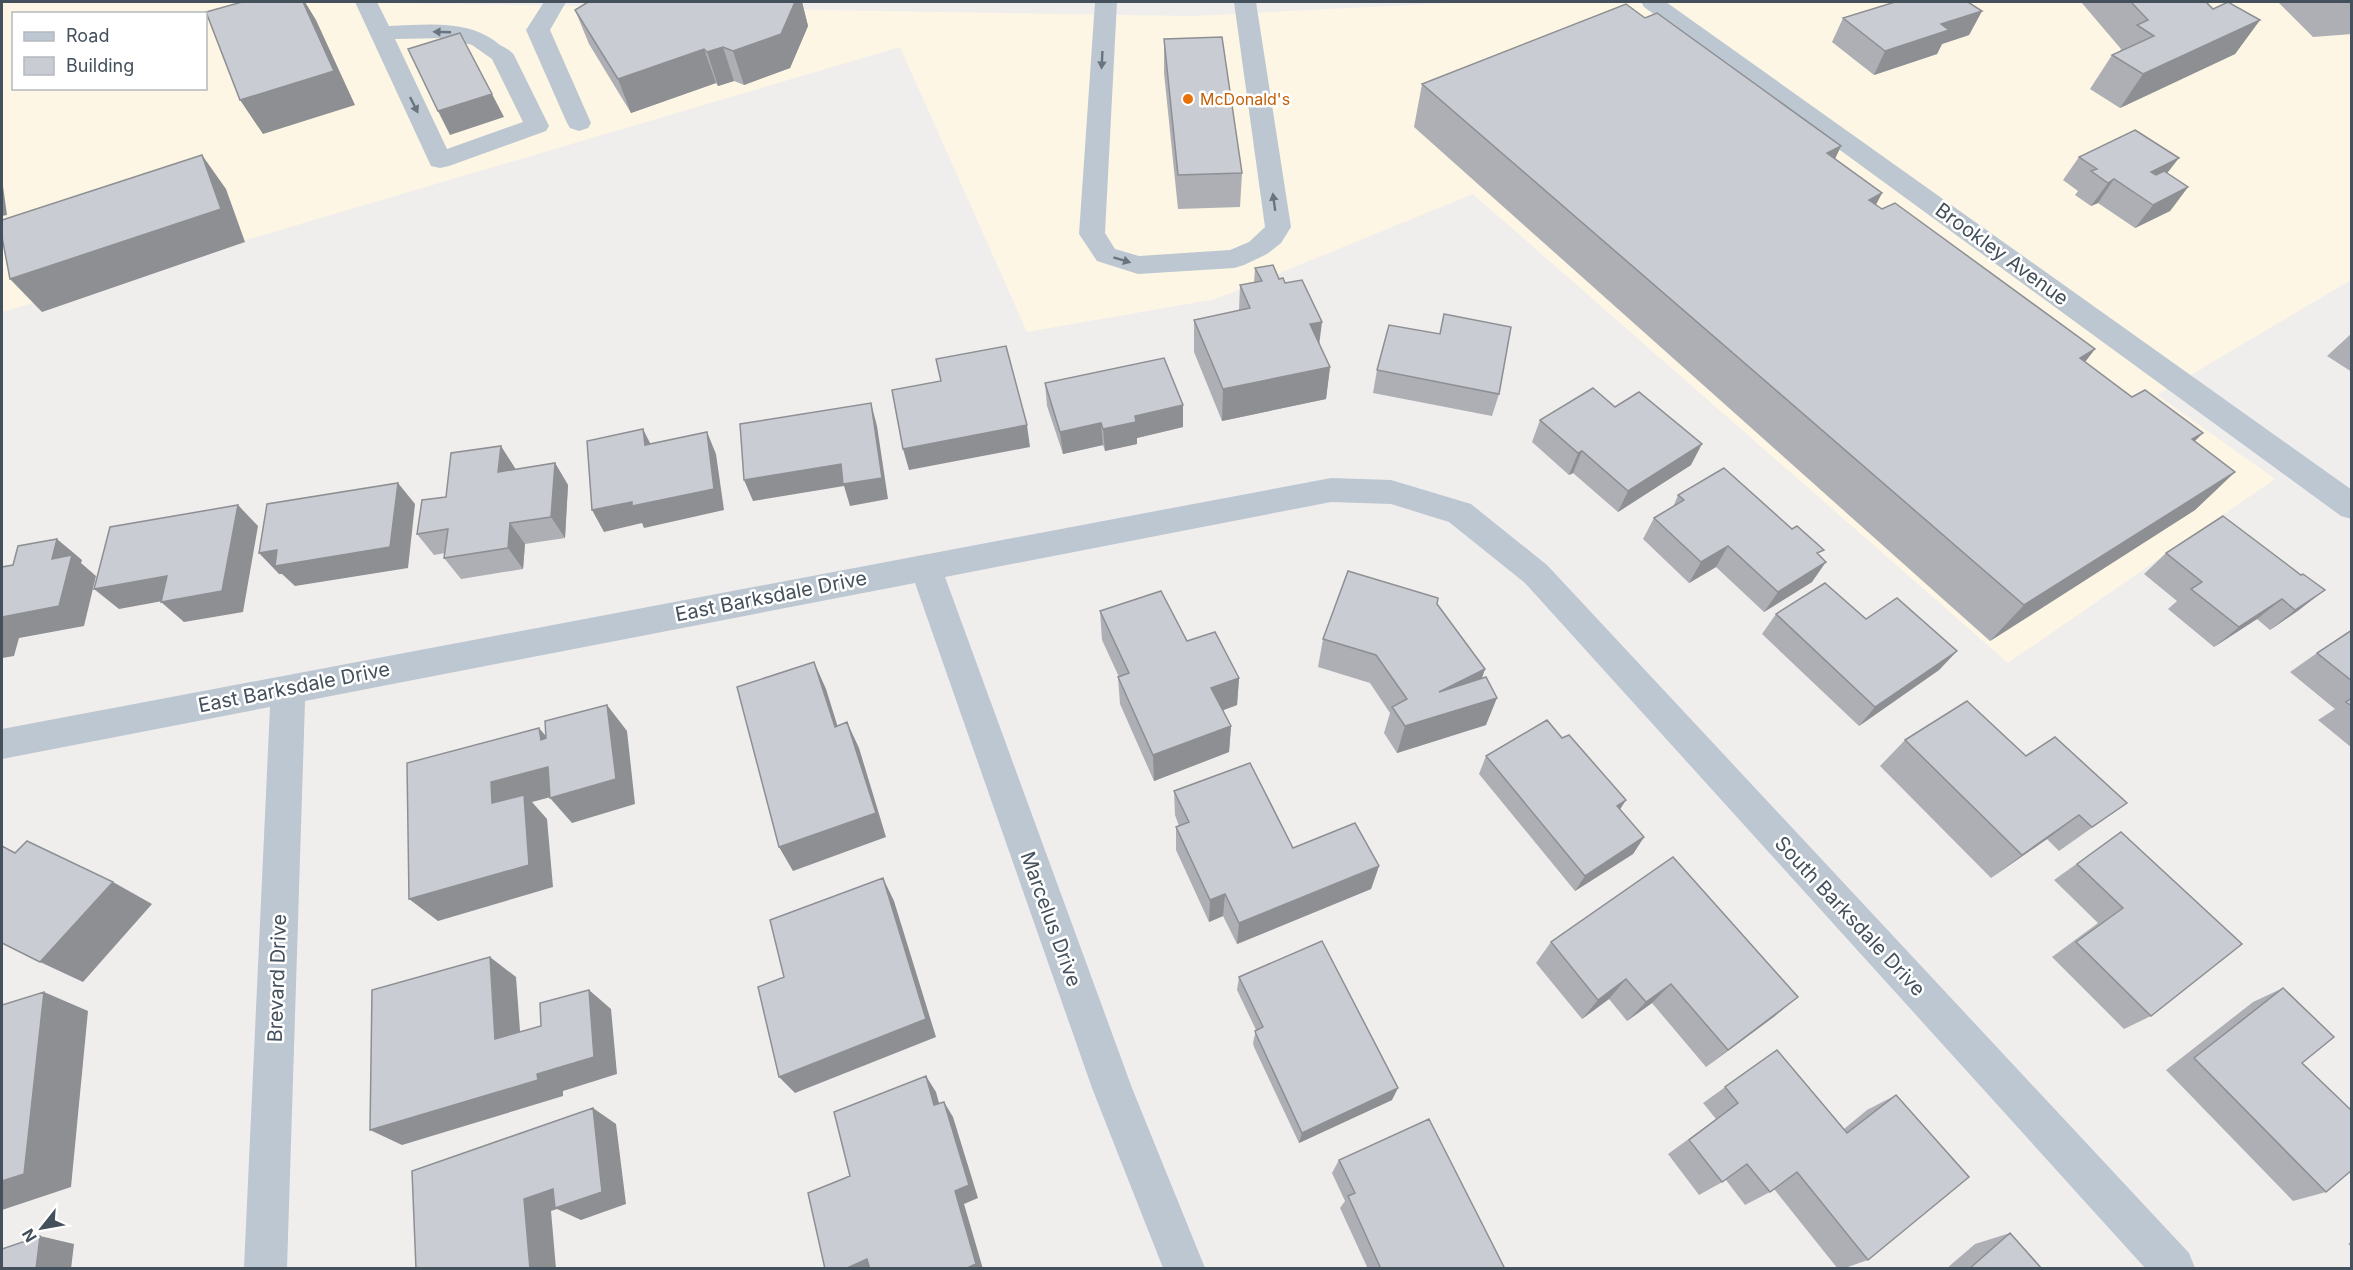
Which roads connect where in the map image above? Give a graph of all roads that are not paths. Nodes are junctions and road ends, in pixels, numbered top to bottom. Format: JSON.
{"nodes":[{"id":1,"x":366,"y":2,"type":"edge"},
{"id":2,"x":555,"y":2,"type":"edge"},
{"id":3,"x":1106,"y":2,"type":"edge"},
{"id":4,"x":1245,"y":2,"type":"edge"},
{"id":5,"x":1652,"y":2,"type":"edge"},
{"id":6,"x":379,"y":33,"type":"junction"},
{"id":7,"x":579,"y":123,"type":"dead end"},
{"id":8,"x":2352,"y":507,"type":"edge"},
{"id":9,"x":1524,"y":564,"type":"joint"},
{"id":10,"x":925,"y":567,"type":"junction"},
{"id":11,"x":288,"y":688,"type":"junction"},
{"id":12,"x":2,"y":744,"type":"edge"},
{"id":13,"x":266,"y":1269,"type":"edge"},
{"id":14,"x":1184,"y":1269,"type":"edge"},
{"id":15,"x":2175,"y":1269,"type":"edge"}],
"edges":[{"from":1,"to":6,"type":"street"},
{"from":2,"to":7,"type":"street"},
{"from":3,"to":4,"type":"street","one_way":true},
{"from":5,"to":8,"type":"street","name":"Brookley Avenue"},
{"from":6,"to":6,"type":"street","one_way":true},
{"from":9,"to":10,"type":"street","name":"East Barksdale Drive"},
{"from":9,"to":15,"type":"street","name":"South Barksdale Drive"},
{"from":10,"to":11,"type":"street","name":"East Barksdale Drive"},
{"from":10,"to":14,"type":"street","name":"Marcelus Drive"},
{"from":11,"to":12,"type":"street","name":"East Barksdale Drive"},
{"from":11,"to":13,"type":"street","name":"Brevard Drive"}]}
